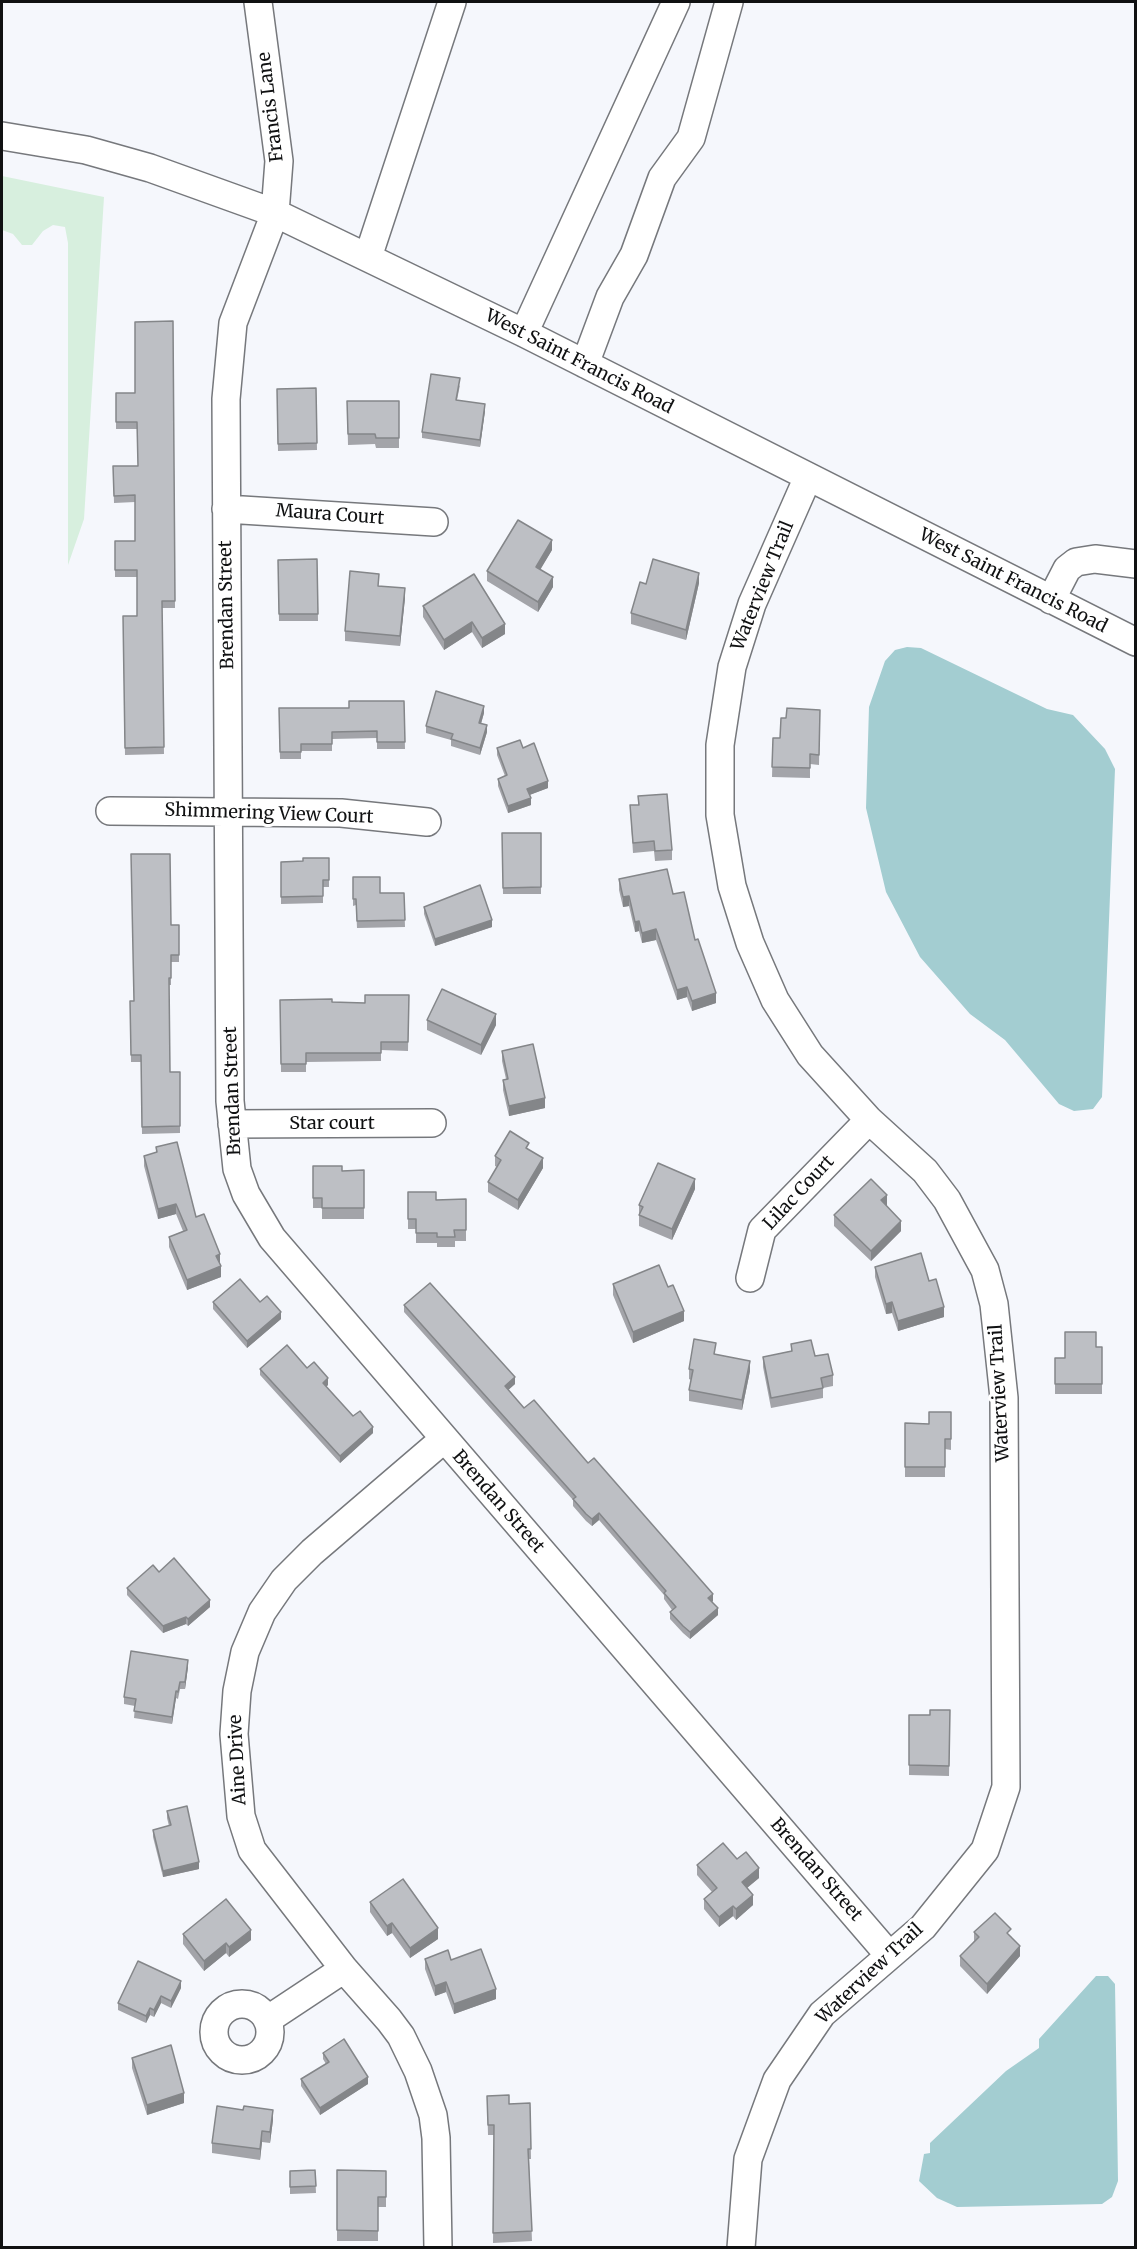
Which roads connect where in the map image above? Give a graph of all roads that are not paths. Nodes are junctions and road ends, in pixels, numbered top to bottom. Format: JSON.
{"nodes":[{"id":1,"x":258,"y":2,"type":"edge"},
{"id":2,"x":452,"y":2,"type":"edge"},
{"id":3,"x":676,"y":2,"type":"edge"},
{"id":4,"x":729,"y":2,"type":"edge"},
{"id":5,"x":2,"y":136,"type":"edge"},
{"id":6,"x":275,"y":213,"type":"junction"},
{"id":7,"x":368,"y":257,"type":"junction"},
{"id":8,"x":524,"y":333,"type":"junction"},
{"id":9,"x":585,"y":364,"type":"junction"},
{"id":10,"x":808,"y":477,"type":"junction"},
{"id":11,"x":226,"y":509,"type":"junction"},
{"id":12,"x":434,"y":522,"type":"dead end"},
{"id":13,"x":1136,"y":564,"type":"edge"},
{"id":14,"x":1050,"y":600,"type":"junction"},
{"id":15,"x":1136,"y":642,"type":"edge"},
{"id":16,"x":110,"y":811,"type":"dead end"},
{"id":17,"x":229,"y":811,"type":"junction"},
{"id":18,"x":427,"y":822,"type":"dead end"},
{"id":19,"x":869,"y":1120,"type":"junction"},
{"id":20,"x":432,"y":1123,"type":"dead end"},
{"id":21,"x":232,"y":1124,"type":"junction"},
{"id":22,"x":750,"y":1278,"type":"dead end"},
{"id":23,"x":444,"y":1438,"type":"junction"},
{"id":24,"x":889,"y":1955,"type":"junction"},
{"id":25,"x":344,"y":1969,"type":"junction"},
{"id":26,"x":267,"y":2020,"type":"dead end"},
{"id":27,"x":438,"y":2247,"type":"edge"},
{"id":28,"x":741,"y":2247,"type":"edge"}],
"edges":[{"from":1,"to":6,"type":"street","name":"Francis Lane"},
{"from":2,"to":7,"type":"street"},
{"from":3,"to":8,"type":"street"},
{"from":4,"to":9,"type":"street"},
{"from":5,"to":6,"type":"street","name":"West Saint Francis Road"},
{"from":6,"to":7,"type":"street","name":"West Saint Francis Road"},
{"from":6,"to":11,"type":"street","name":"Brendan Street"},
{"from":7,"to":8,"type":"street","name":"West Saint Francis Road"},
{"from":8,"to":9,"type":"street","name":"West Saint Francis Road"},
{"from":9,"to":10,"type":"street","name":"West Saint Francis Road"},
{"from":10,"to":14,"type":"street","name":"West Saint Francis Road"},
{"from":10,"to":19,"type":"street","name":"Waterview Trail"},
{"from":11,"to":12,"type":"street","name":"Maura Court"},
{"from":11,"to":17,"type":"street","name":"Brendan Street"},
{"from":13,"to":14,"type":"street"},
{"from":14,"to":15,"type":"street","name":"West Saint Francis Road"},
{"from":16,"to":17,"type":"street","name":"Shimmering View Court"},
{"from":17,"to":18,"type":"street","name":"Shimmering View Court"},
{"from":17,"to":21,"type":"street","name":"Brendan Street"},
{"from":19,"to":22,"type":"street","name":"Lilac Court"},
{"from":19,"to":24,"type":"street","name":"Waterview Trail"},
{"from":20,"to":21,"type":"street","name":"Star court"},
{"from":21,"to":23,"type":"street","name":"Brendan Street"},
{"from":23,"to":24,"type":"street","name":"Brendan Street"},
{"from":23,"to":25,"type":"street","name":"Aine Drive"},
{"from":24,"to":28,"type":"street","name":"Waterview Trail"},
{"from":25,"to":26,"type":"street"},
{"from":25,"to":27,"type":"street","name":"Aine Drive"}]}
